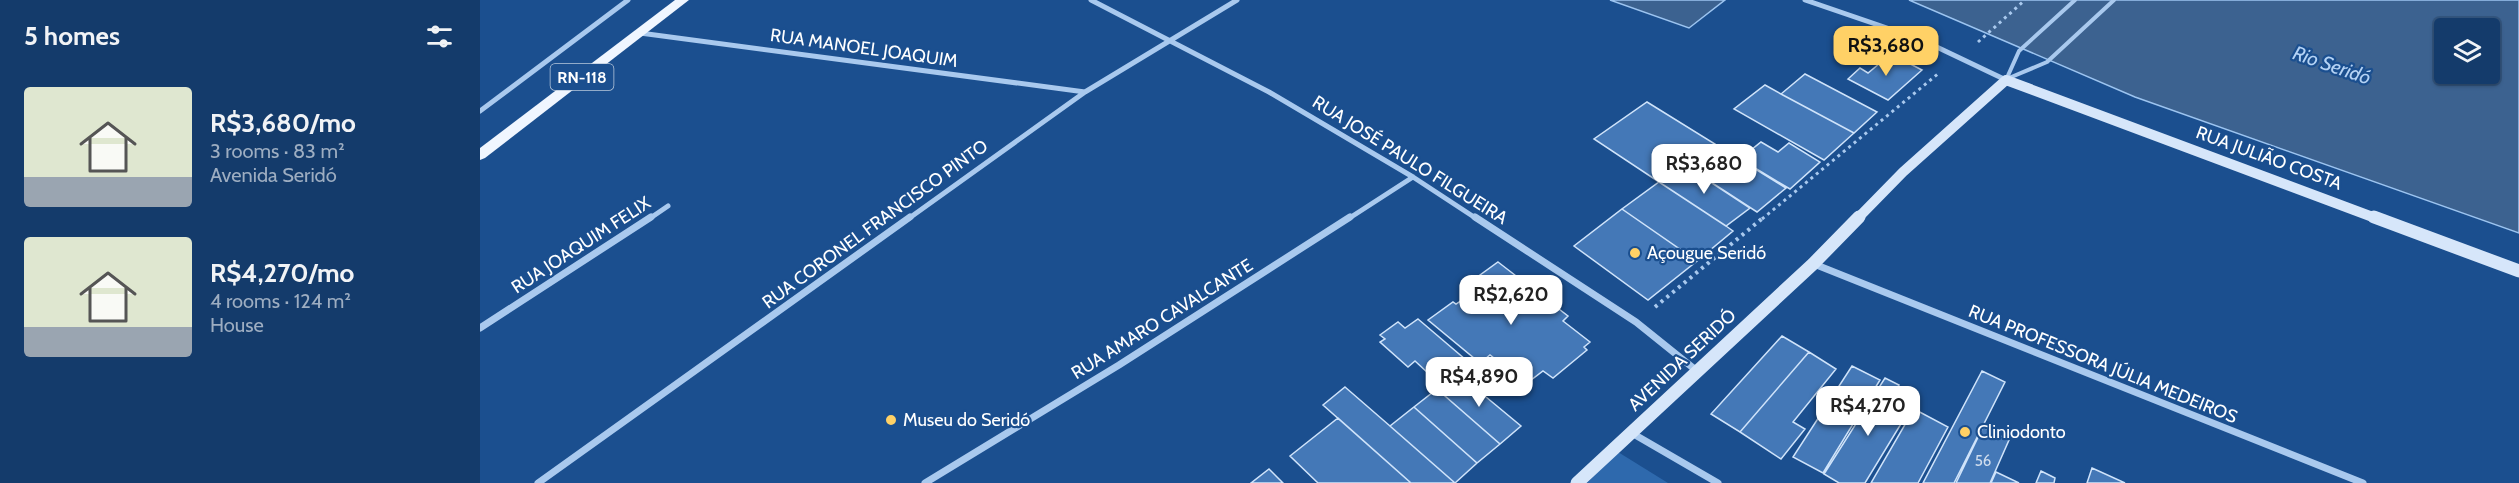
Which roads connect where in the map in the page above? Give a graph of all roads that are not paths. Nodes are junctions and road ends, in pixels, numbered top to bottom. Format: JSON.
{"nodes":[{"id":1,"x":628,"y":0,"type":"edge"},
{"id":2,"x":683,"y":0,"type":"edge"},
{"id":3,"x":1091,"y":0,"type":"edge"},
{"id":4,"x":1238,"y":0,"type":"edge"},
{"id":5,"x":1805,"y":0,"type":"edge"},
{"id":6,"x":2075,"y":0,"type":"edge"},
{"id":7,"x":2114,"y":0,"type":"edge"},
{"id":8,"x":640,"y":33,"type":"junction"},
{"id":9,"x":1171,"y":42,"type":"junction"},
{"id":10,"x":2006,"y":80,"type":"junction"},
{"id":11,"x":1085,"y":92,"type":"junction"},
{"id":12,"x":480,"y":111,"type":"edge"},
{"id":13,"x":480,"y":155,"type":"edge"},
{"id":14,"x":1413,"y":177,"type":"junction"},
{"id":15,"x":668,"y":206,"type":"dead end"},
{"id":16,"x":1813,"y":264,"type":"junction"},
{"id":17,"x":2519,"y":271,"type":"edge"},
{"id":18,"x":480,"y":328,"type":"edge"},
{"id":19,"x":1697,"y":371,"type":"junction"},
{"id":20,"x":1630,"y":432,"type":"junction"},
{"id":21,"x":538,"y":483,"type":"edge"},
{"id":22,"x":925,"y":483,"type":"edge"},
{"id":23,"x":1577,"y":483,"type":"edge"},
{"id":24,"x":1718,"y":483,"type":"edge"},
{"id":25,"x":2363,"y":483,"type":"edge"}],
"edges":[{"from":1,"to":12,"type":"street"},
{"from":2,"to":8,"type":"main road","number":"RN-118"},
{"from":3,"to":9,"type":"street","name":"RUA JOSÉ PAULO FILGUEIRA"},
{"from":4,"to":9,"type":"street","name":"RUA CORONEL FRANCISCO PINTO"},
{"from":5,"to":10,"type":"street"},
{"from":6,"to":10,"type":"lane","name":"AVENIDA SERIDÓ"},
{"from":7,"to":10,"type":"lane","name":"AVENIDA SERIDÓ"},
{"from":8,"to":11,"type":"street","name":"RUA MANOEL JOAQUIM"},
{"from":8,"to":13,"type":"main road","number":"RN-118"},
{"from":9,"to":11,"type":"street","name":"RUA CORONEL FRANCISCO PINTO"},
{"from":9,"to":14,"type":"street","name":"RUA JOSÉ PAULO FILGUEIRA"},
{"from":10,"to":16,"type":"main road","name":"AVENIDA SERIDÓ"},
{"from":10,"to":17,"type":"main road","name":"RUA JULIÃO COSTA"},
{"from":11,"to":21,"type":"street","name":"RUA CORONEL FRANCISCO PINTO"},
{"from":14,"to":19,"type":"street","name":"RUA JOSÉ PAULO FILGUEIRA"},
{"from":14,"to":22,"type":"street","name":"RUA AMARO CAVALCANTE"},
{"from":15,"to":18,"type":"street","name":"RUA JOAQUIM FELIX"},
{"from":16,"to":19,"type":"main road","name":"AVENIDA SERIDÓ"},
{"from":16,"to":25,"type":"street","name":"RUA PROFESSORA JÚLIA MEDEIROS"},
{"from":19,"to":20,"type":"main road","name":"AVENIDA SERIDÓ"},
{"from":20,"to":23,"type":"main road","name":"AVENIDA SERIDÓ"},
{"from":20,"to":24,"type":"street"}]}
